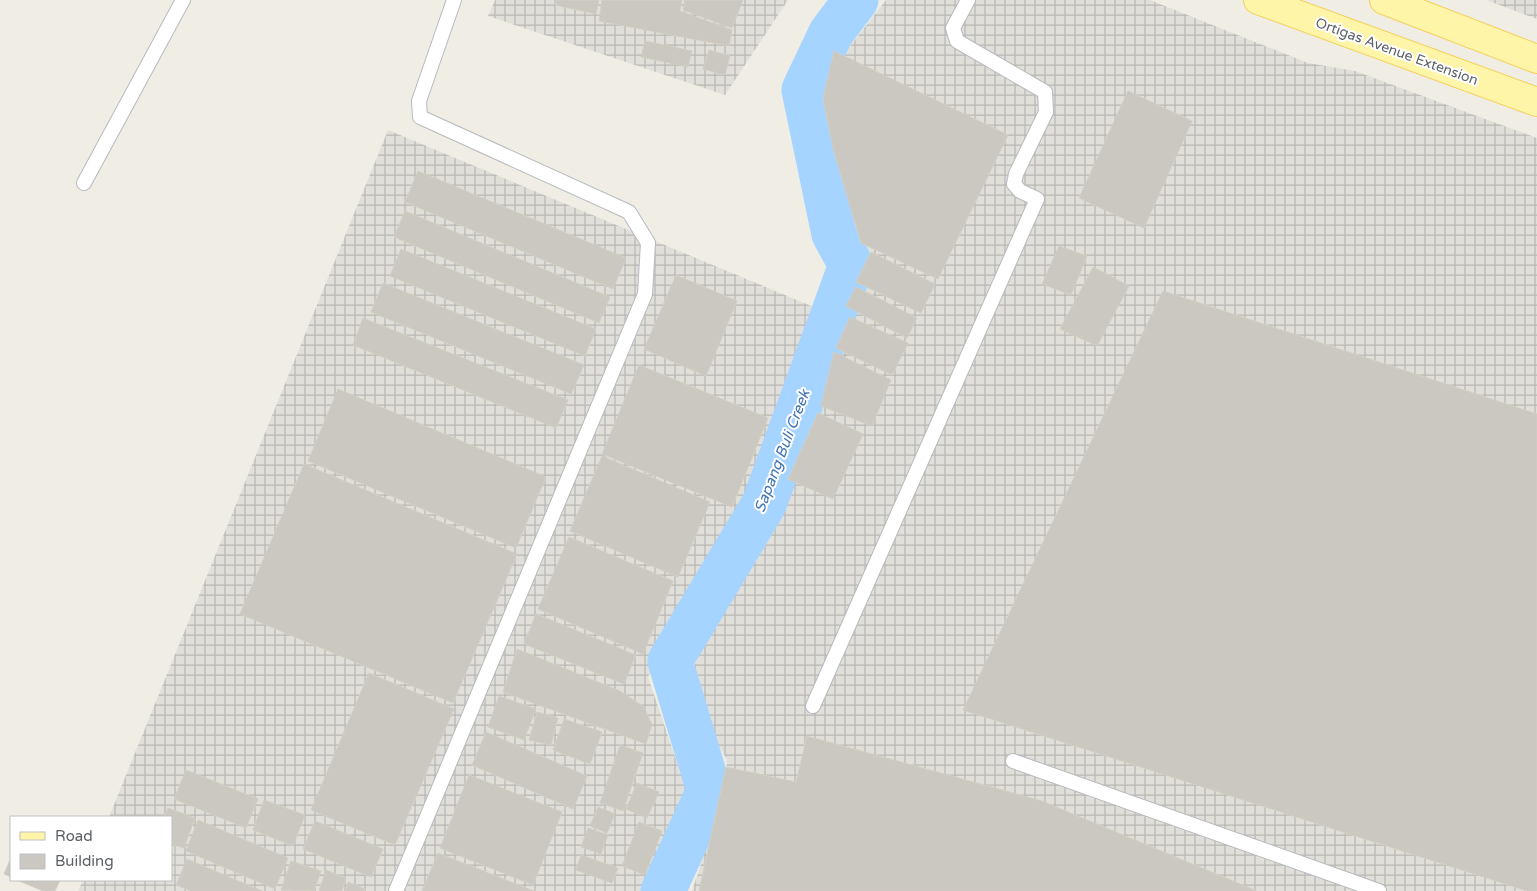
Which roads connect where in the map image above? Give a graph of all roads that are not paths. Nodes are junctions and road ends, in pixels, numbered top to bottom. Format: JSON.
{"nodes":[{"id":1,"x":183,"y":0,"type":"edge"},
{"id":2,"x":454,"y":0,"type":"edge"},
{"id":3,"x":968,"y":0,"type":"edge"},
{"id":4,"x":1258,"y":0,"type":"edge"},
{"id":5,"x":1384,"y":0,"type":"edge"},
{"id":6,"x":1537,"y":59,"type":"edge"},
{"id":7,"x":1537,"y":102,"type":"edge"},
{"id":8,"x":84,"y":183,"type":"dead end"},
{"id":9,"x":813,"y":706,"type":"dead end"},
{"id":10,"x":1013,"y":761,"type":"dead end"},
{"id":11,"x":396,"y":891,"type":"edge"},
{"id":12,"x":1379,"y":891,"type":"edge"}],
"edges":[{"from":1,"to":8,"type":"lane"},
{"from":2,"to":11,"type":"lane"},
{"from":3,"to":9,"type":"lane"},
{"from":4,"to":7,"type":"main road","name":"Ortigas Avenue Extension"},
{"from":5,"to":6,"type":"main road"},
{"from":10,"to":12,"type":"lane"}]}
